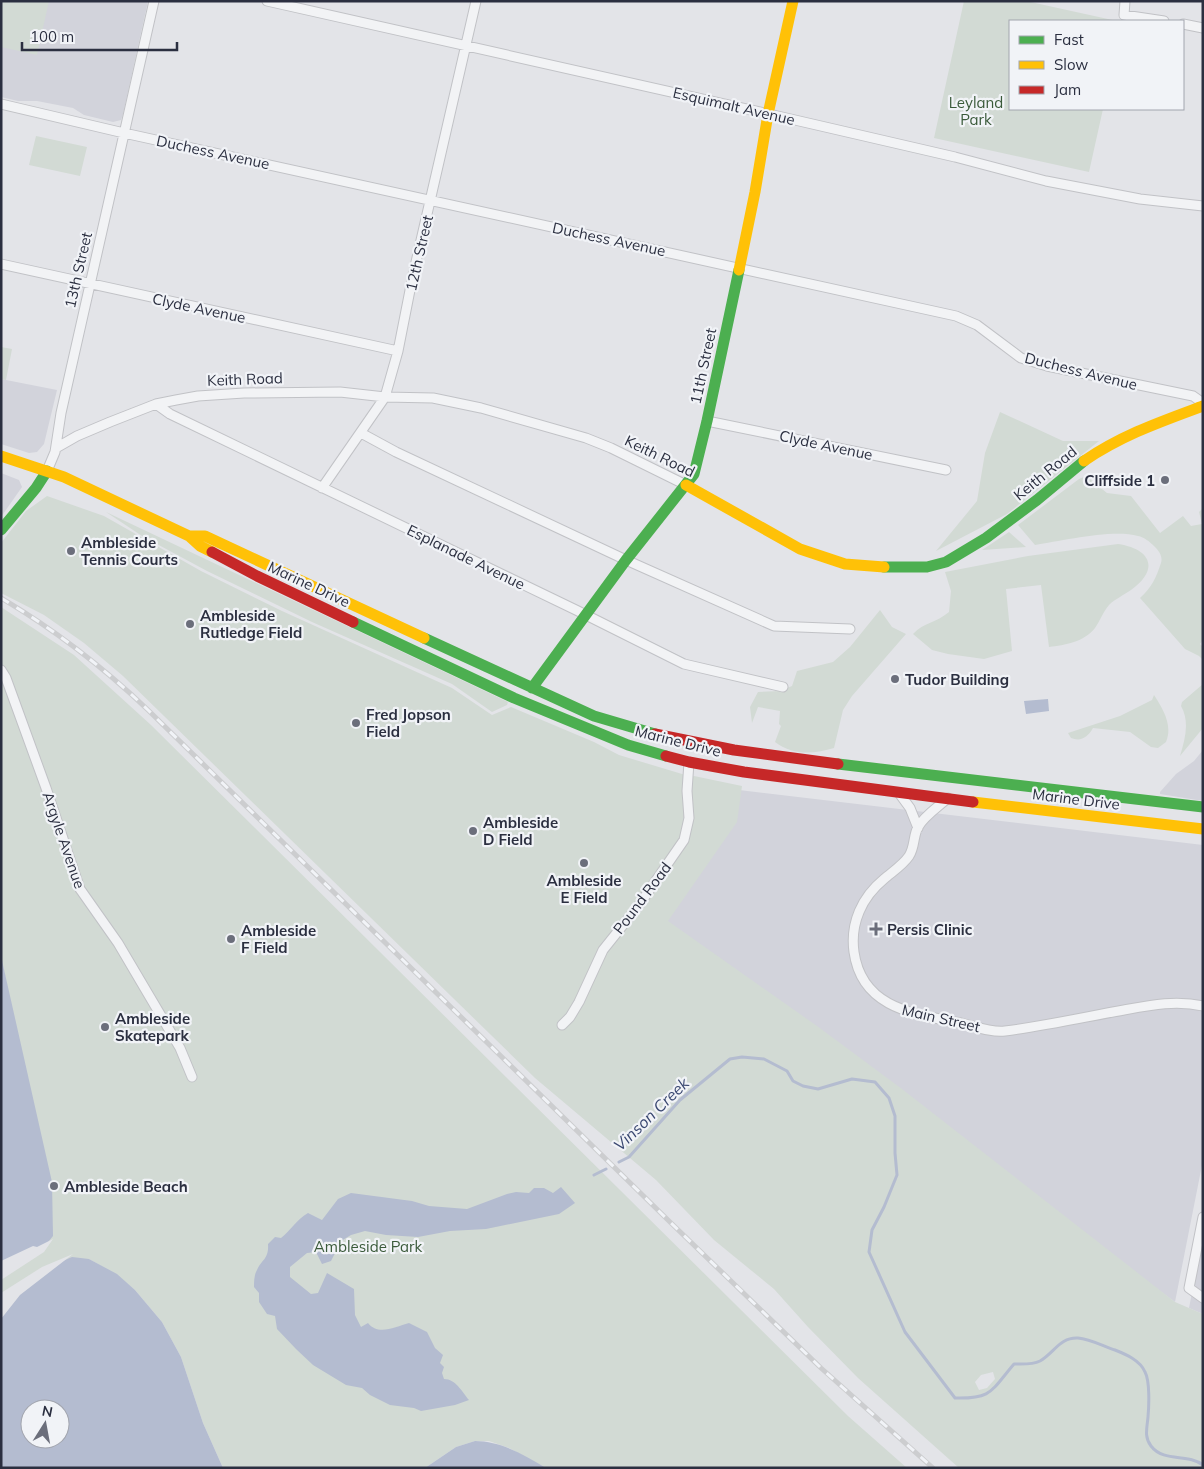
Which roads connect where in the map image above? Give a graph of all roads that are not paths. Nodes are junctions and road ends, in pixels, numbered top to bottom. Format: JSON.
{"nodes":[{"id":1,"x":154,"y":1,"type":"edge"},
{"id":2,"x":267,"y":1,"type":"edge"},
{"id":3,"x":476,"y":1,"type":"edge"},
{"id":4,"x":793,"y":1,"type":"edge"},
{"id":5,"x":1125,"y":1,"type":"edge"},
{"id":6,"x":1157,"y":20,"type":"edge"},
{"id":7,"x":1184,"y":24,"type":"edge"},
{"id":8,"x":1203,"y":28,"type":"edge"},
{"id":9,"x":467,"y":45,"type":"junction"},
{"id":10,"x":1,"y":104,"type":"edge"},
{"id":11,"x":768,"y":114,"type":"junction"},
{"id":12,"x":124,"y":133,"type":"junction"},
{"id":13,"x":431,"y":200,"type":"junction"},
{"id":14,"x":1203,"y":206,"type":"edge"},
{"id":15,"x":1,"y":264,"type":"edge"},
{"id":16,"x":739,"y":268,"type":"junction"},
{"id":17,"x":90,"y":284,"type":"junction"},
{"id":18,"x":398,"y":351,"type":"junction"},
{"id":19,"x":385,"y":397,"type":"junction"},
{"id":20,"x":156,"y":404,"type":"junction"},
{"id":21,"x":1203,"y":404,"type":"edge"},
{"id":22,"x":707,"y":421,"type":"junction"},
{"id":23,"x":361,"y":433,"type":"junction"},
{"id":24,"x":56,"y":448,"type":"junction"},
{"id":25,"x":1,"y":456,"type":"edge"},
{"id":26,"x":946,"y":470,"type":"dead end"},
{"id":27,"x":47,"y":471,"type":"junction"},
{"id":28,"x":686,"y":485,"type":"junction"},
{"id":29,"x":322,"y":488,"type":"junction"},
{"id":30,"x":1,"y":530,"type":"edge"},
{"id":31,"x":189,"y":536,"type":"junction"},
{"id":32,"x":626,"y":560,"type":"junction"},
{"id":33,"x":586,"y":614,"type":"junction"},
{"id":34,"x":850,"y":629,"type":"dead end"},
{"id":35,"x":1,"y":670,"type":"edge"},
{"id":36,"x":783,"y":687,"type":"dead end"},
{"id":37,"x":532,"y":688,"type":"junction"},
{"id":38,"x":706,"y":746,"type":"junction"},
{"id":39,"x":689,"y":762,"type":"junction"},
{"id":40,"x":899,"y":793,"type":"junction"},
{"id":41,"x":948,"y":798,"type":"junction"},
{"id":42,"x":1203,"y":807,"type":"edge"},
{"id":43,"x":918,"y":828,"type":"junction"},
{"id":44,"x":1203,"y":829,"type":"edge"},
{"id":45,"x":1203,"y":1006,"type":"edge"},
{"id":46,"x":562,"y":1025,"type":"dead end"},
{"id":47,"x":192,"y":1077,"type":"dead end"},
{"id":48,"x":1203,"y":1217,"type":"edge"},
{"id":49,"x":1203,"y":1298,"type":"edge"}],
"edges":[{"from":1,"to":12,"type":"street","name":"13th Street"},
{"from":2,"to":9,"type":"street","name":"Esquimalt Avenue"},
{"from":3,"to":9,"type":"street","name":"12th Street"},
{"from":4,"to":11,"type":"main road","name":"11th Street"},
{"from":5,"to":6,"type":"street"},
{"from":7,"to":8,"type":"street"},
{"from":9,"to":11,"type":"street","name":"Esquimalt Avenue"},
{"from":9,"to":13,"type":"street","name":"12th Street"},
{"from":10,"to":12,"type":"street","name":"Duchess Avenue"},
{"from":11,"to":14,"type":"street","name":"Esquimalt Avenue"},
{"from":11,"to":16,"type":"main road","name":"11th Street"},
{"from":12,"to":13,"type":"street","name":"Duchess Avenue"},
{"from":12,"to":17,"type":"street","name":"13th Street"},
{"from":13,"to":16,"type":"street","name":"Duchess Avenue"},
{"from":13,"to":18,"type":"street","name":"12th Street"},
{"from":15,"to":17,"type":"street","name":"Clyde Avenue"},
{"from":16,"to":21,"type":"street","name":"Duchess Avenue"},
{"from":16,"to":22,"type":"main road","name":"11th Street"},
{"from":17,"to":18,"type":"street","name":"Clyde Avenue"},
{"from":17,"to":24,"type":"street","name":"13th Street"},
{"from":18,"to":19,"type":"street","name":"12th Street"},
{"from":19,"to":20,"type":"street","name":"Keith Road"},
{"from":19,"to":23,"type":"street","name":"12th Street"},
{"from":19,"to":28,"type":"street","name":"Keith Road"},
{"from":20,"to":24,"type":"street","name":"Keith Road"},
{"from":20,"to":29,"type":"street","name":"Esplanade Avenue"},
{"from":21,"to":28,"type":"main road","name":"Keith Road"},
{"from":22,"to":26,"type":"street","name":"Clyde Avenue"},
{"from":22,"to":28,"type":"main road","name":"11th Street"},
{"from":23,"to":29,"type":"street","name":"12th Street"},
{"from":23,"to":32,"type":"street"},
{"from":24,"to":27,"type":"street","name":"13th Street"},
{"from":25,"to":27,"type":"main road","name":"Marine Drive"},
{"from":27,"to":30,"type":"main road","name":"13th Street"},
{"from":27,"to":31,"type":"main road","name":"Marine Drive"},
{"from":28,"to":32,"type":"main road","name":"11th Street"},
{"from":29,"to":33,"type":"street","name":"Esplanade Avenue"},
{"from":31,"to":37,"type":"main road","name":"Marine Drive"},
{"from":31,"to":39,"type":"main road","name":"Marine Drive"},
{"from":32,"to":33,"type":"main road","name":"11th Street"},
{"from":32,"to":34,"type":"street"},
{"from":33,"to":36,"type":"street","name":"Esplanade Avenue"},
{"from":33,"to":37,"type":"main road","name":"11th Street"},
{"from":35,"to":47,"type":"street","name":"Argyle Avenue"},
{"from":37,"to":38,"type":"main road","name":"Marine Drive"},
{"from":38,"to":39,"type":"main road"},
{"from":38,"to":42,"type":"main road","name":"Marine Drive"},
{"from":39,"to":40,"type":"main road","name":"Marine Drive"},
{"from":39,"to":46,"type":"street","name":"Pound Road"},
{"from":40,"to":41,"type":"main road","name":"Marine Drive"},
{"from":40,"to":43,"type":"street"},
{"from":41,"to":43,"type":"street","name":"Main Street"},
{"from":41,"to":44,"type":"main road","name":"Marine Drive"},
{"from":43,"to":45,"type":"street","name":"Main Street"},
{"from":48,"to":49,"type":"street"}]}
